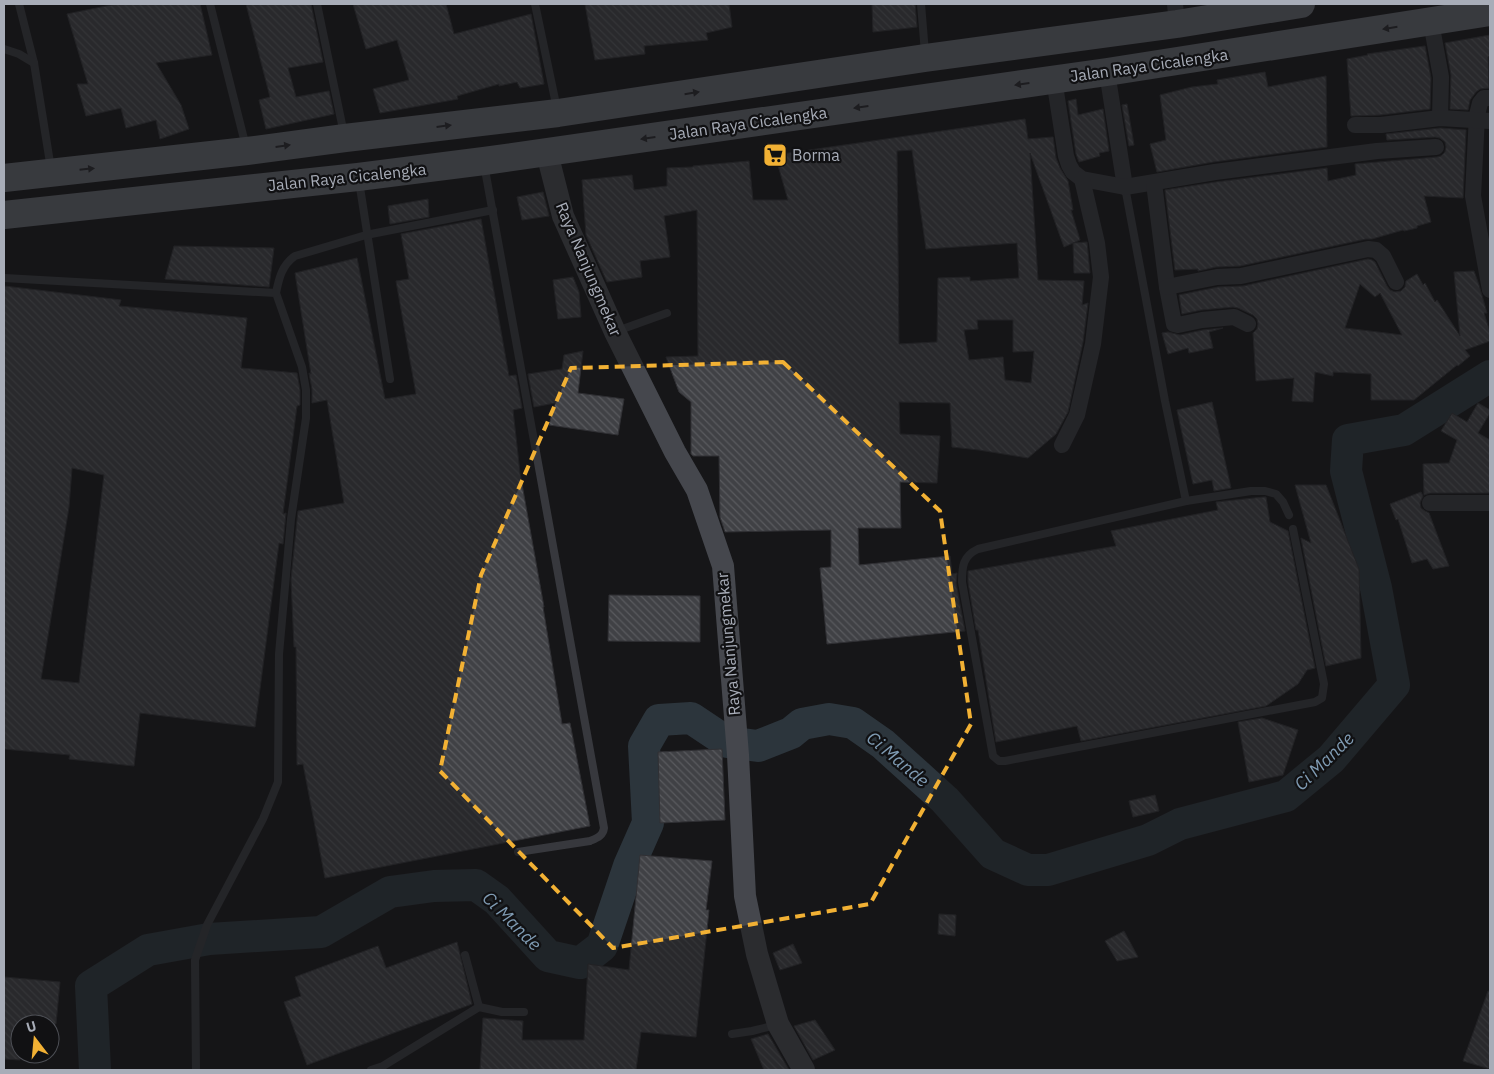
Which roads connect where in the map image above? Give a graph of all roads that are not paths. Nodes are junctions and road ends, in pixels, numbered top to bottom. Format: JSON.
{"nodes":[{"id":1,"x":20,"y":4,"type":"edge"},
{"id":2,"x":210,"y":4,"type":"edge"},
{"id":3,"x":317,"y":4,"type":"edge"},
{"id":4,"x":535,"y":4,"type":"edge"},
{"id":5,"x":921,"y":4,"type":"edge"},
{"id":6,"x":1301,"y":4,"type":"edge"},
{"id":7,"x":1254,"y":8,"type":"edge"},
{"id":8,"x":1490,"y":12,"type":"edge"},
{"id":9,"x":1176,"y":14,"type":"edge"},
{"id":10,"x":1431,"y":22,"type":"junction"},
{"id":11,"x":4,"y":49,"type":"edge"},
{"id":12,"x":925,"y":58,"type":"junction"},
{"id":13,"x":34,"y":63,"type":"junction"},
{"id":14,"x":1106,"y":72,"type":"junction"},
{"id":15,"x":1054,"y":79,"type":"junction"},
{"id":16,"x":1490,"y":98,"type":"edge"},
{"id":17,"x":558,"y":113,"type":"junction"},
{"id":18,"x":1440,"y":118,"type":"junction"},
{"id":19,"x":1483,"y":120,"type":"edge"},
{"id":20,"x":1354,"y":125,"type":"dead end"},
{"id":21,"x":345,"y":138,"type":"junction"},
{"id":22,"x":1436,"y":147,"type":"dead end"},
{"id":23,"x":247,"y":151,"type":"junction"},
{"id":24,"x":547,"y":153,"type":"junction"},
{"id":25,"x":484,"y":162,"type":"junction"},
{"id":26,"x":52,"y":173,"type":"junction"},
{"id":27,"x":358,"y":176,"type":"junction"},
{"id":28,"x":4,"y":178,"type":"edge"},
{"id":29,"x":1082,"y":180,"type":"junction"},
{"id":30,"x":1154,"y":183,"type":"junction"},
{"id":31,"x":1124,"y":187,"type":"junction"},
{"id":32,"x":494,"y":210,"type":"junction"},
{"id":33,"x":4,"y":214,"type":"edge"},
{"id":34,"x":366,"y":235,"type":"junction"},
{"id":35,"x":4,"y":278,"type":"edge"},
{"id":36,"x":1396,"y":282,"type":"dead end"},
{"id":37,"x":1167,"y":287,"type":"junction"},
{"id":38,"x":1490,"y":290,"type":"edge"},
{"id":39,"x":276,"y":293,"type":"junction"},
{"id":40,"x":668,"y":313,"type":"dead end"},
{"id":41,"x":1248,"y":324,"type":"dead end"},
{"id":42,"x":615,"y":332,"type":"junction"},
{"id":43,"x":390,"y":379,"type":"dead end"},
{"id":44,"x":1062,"y":445,"type":"dead end"},
{"id":45,"x":1186,"y":501,"type":"junction"},
{"id":46,"x":1430,"y":503,"type":"dead end"},
{"id":47,"x":1490,"y":504,"type":"edge"},
{"id":48,"x":1289,"y":515,"type":"dead end"},
{"id":49,"x":1292,"y":529,"type":"dead end"},
{"id":50,"x":518,"y":852,"type":"dead end"},
{"id":51,"x":465,"y":955,"type":"dead end"},
{"id":52,"x":479,"y":1007,"type":"junction"},
{"id":53,"x":524,"y":1012,"type":"dead end"},
{"id":54,"x":778,"y":1024,"type":"junction"},
{"id":55,"x":732,"y":1034,"type":"dead end"},
{"id":56,"x":383,"y":1068,"type":"edge"},
{"id":57,"x":196,"y":1070,"type":"edge"},
{"id":58,"x":371,"y":1070,"type":"edge"},
{"id":59,"x":804,"y":1070,"type":"edge"}],
"edges":[{"from":1,"to":13,"type":"lane"},
{"from":2,"to":23,"type":"lane"},
{"from":3,"to":21,"type":"lane"},
{"from":4,"to":17,"type":"lane"},
{"from":5,"to":12,"type":"lane"},
{"from":6,"to":7,"type":"highway"},
{"from":7,"to":9,"type":"highway"},
{"from":8,"to":10,"type":"highway","name":"Jalan Raya Cicalengka"},
{"from":9,"to":12,"type":"highway"},
{"from":10,"to":14,"type":"highway","name":"Jalan Raya Cicalengka","one_way":true},
{"from":10,"to":18,"type":"street"},
{"from":11,"to":13,"type":"lane"},
{"from":17,"to":12,"type":"highway","one_way":true},
{"from":13,"to":26,"type":"lane"},
{"from":14,"to":15,"type":"highway","name":"Jalan Raya Cicalengka"},
{"from":14,"to":31,"type":"street"},
{"from":15,"to":24,"type":"highway","name":"Jalan Raya Cicalengka","one_way":true},
{"from":15,"to":29,"type":"street"},
{"from":16,"to":19,"type":"street"},
{"from":21,"to":17,"type":"highway","one_way":true},
{"from":18,"to":19,"type":"street"},
{"from":18,"to":20,"type":"street"},
{"from":19,"to":38,"type":"street"},
{"from":23,"to":21,"type":"highway","one_way":true},
{"from":22,"to":30,"type":"street"},
{"from":26,"to":23,"type":"highway","one_way":true},
{"from":24,"to":25,"type":"highway","name":"Jalan Raya Cicalengka"},
{"from":24,"to":42,"type":"street","name":"Raya Nanjungmekar"},
{"from":25,"to":27,"type":"highway","name":"Jalan Raya Cicalengka"},
{"from":25,"to":32,"type":"lane"},
{"from":26,"to":28,"type":"highway"},
{"from":27,"to":33,"type":"highway","name":"Jalan Raya Cicalengka"},
{"from":27,"to":34,"type":"lane"},
{"from":29,"to":31,"type":"street"},
{"from":29,"to":44,"type":"street"},
{"from":30,"to":31,"type":"street"},
{"from":30,"to":37,"type":"street"},
{"from":31,"to":45,"type":"lane"},
{"from":32,"to":34,"type":"lane"},
{"from":32,"to":50,"type":"lane"},
{"from":34,"to":39,"type":"lane"},
{"from":34,"to":43,"type":"lane"},
{"from":35,"to":39,"type":"lane"},
{"from":36,"to":37,"type":"street"},
{"from":37,"to":41,"type":"street"},
{"from":39,"to":57,"type":"lane"},
{"from":40,"to":42,"type":"lane"},
{"from":42,"to":54,"type":"street","name":"Raya Nanjungmekar"},
{"from":45,"to":48,"type":"lane"},
{"from":45,"to":49,"type":"lane"},
{"from":46,"to":47,"type":"street"},
{"from":51,"to":52,"type":"lane"},
{"from":52,"to":53,"type":"lane"},
{"from":52,"to":56,"type":"lane"},
{"from":54,"to":55,"type":"lane"},
{"from":54,"to":59,"type":"street","name":"Raya Nanjungmekar"},
{"from":56,"to":58,"type":"lane"}]}
